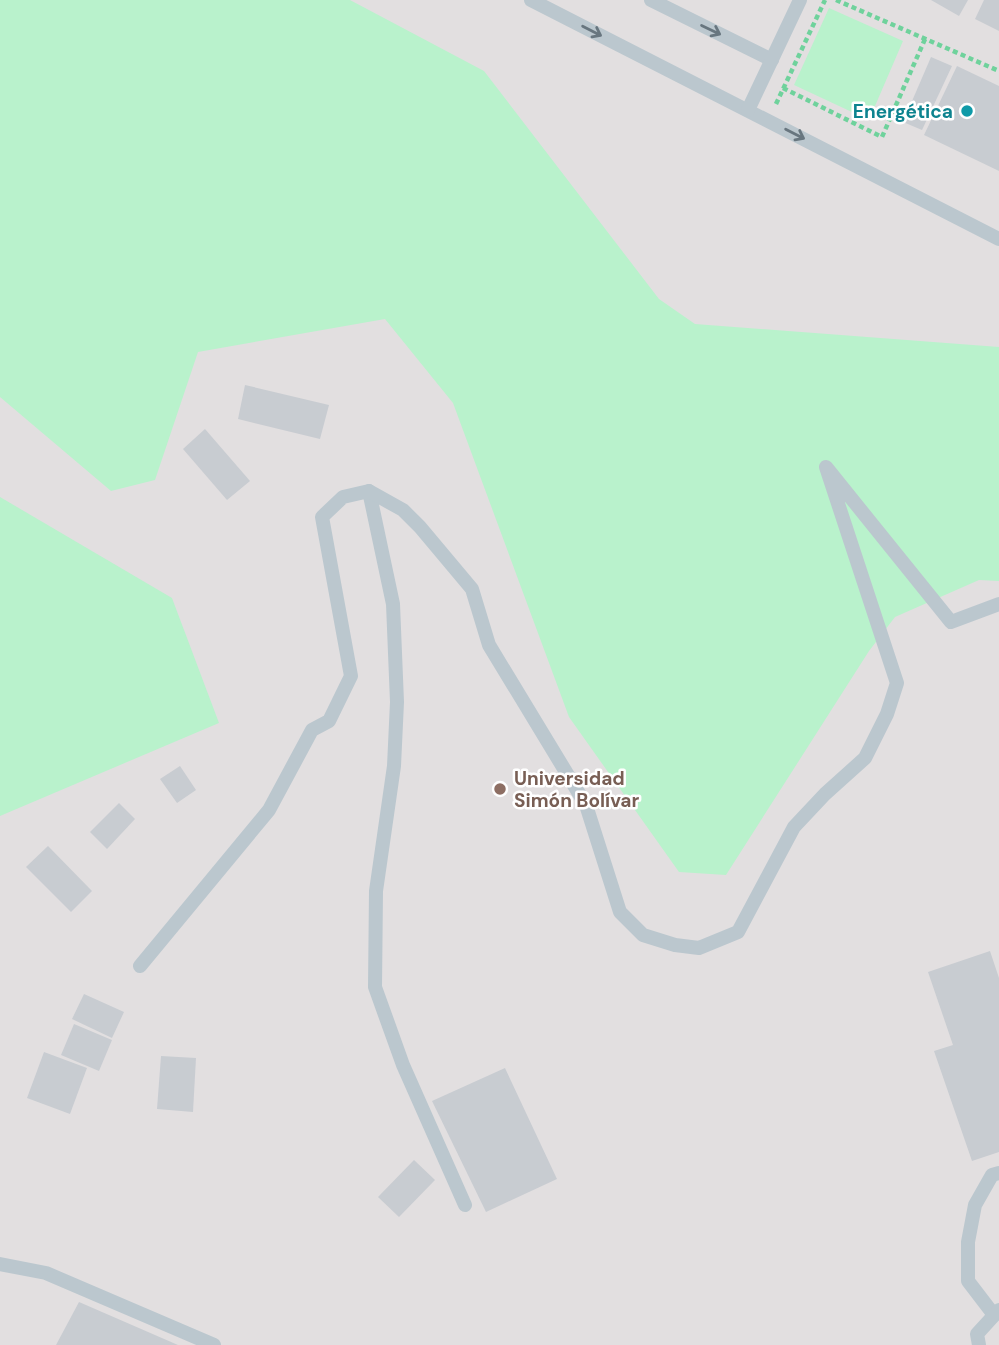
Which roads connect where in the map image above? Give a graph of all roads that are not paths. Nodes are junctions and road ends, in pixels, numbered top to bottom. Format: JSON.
{"nodes":[{"id":1,"x":531,"y":0,"type":"edge"},
{"id":2,"x":651,"y":0,"type":"edge"},
{"id":3,"x":800,"y":0,"type":"edge"},
{"id":4,"x":772,"y":60,"type":"junction"},
{"id":5,"x":748,"y":110,"type":"junction"},
{"id":6,"x":999,"y":239,"type":"edge"},
{"id":7,"x":369,"y":491,"type":"junction"},
{"id":8,"x":999,"y":604,"type":"edge"},
{"id":9,"x":140,"y":966,"type":"dead end"},
{"id":10,"x":999,"y":1173,"type":"edge"},
{"id":11,"x":465,"y":1205,"type":"dead end"},
{"id":12,"x":0,"y":1264,"type":"edge"},
{"id":13,"x":997,"y":1313,"type":"edge"},
{"id":14,"x":214,"y":1345,"type":"edge"},
{"id":15,"x":979,"y":1345,"type":"edge"}],
"edges":[{"from":1,"to":5,"type":"lane","one_way":true},
{"from":2,"to":4,"type":"lane","one_way":true},
{"from":3,"to":4,"type":"lane"},
{"from":4,"to":5,"type":"lane"},
{"from":5,"to":6,"type":"lane","one_way":true},
{"from":7,"to":8,"type":"lane"},
{"from":7,"to":9,"type":"lane"},
{"from":7,"to":11,"type":"lane"},
{"from":10,"to":13,"type":"lane"},
{"from":12,"to":14,"type":"lane"},
{"from":13,"to":15,"type":"lane"}]}
